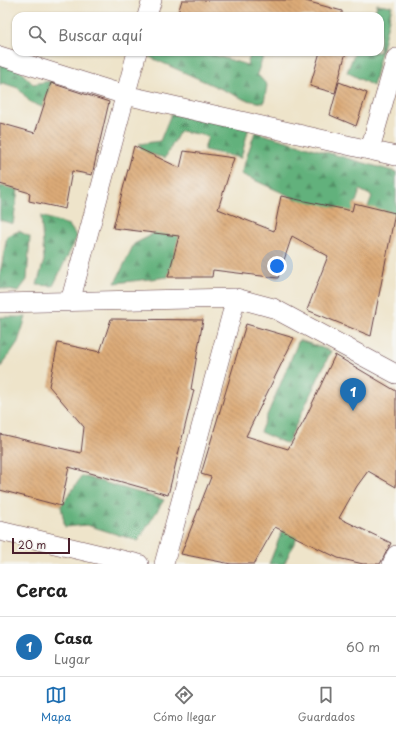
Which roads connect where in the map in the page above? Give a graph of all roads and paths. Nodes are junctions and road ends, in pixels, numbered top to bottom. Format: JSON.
{"nodes":[{"id":1,"x":152,"y":0,"type":"edge"},
{"id":2,"x":149,"y":12,"type":"edge"},
{"id":3,"x":0,"y":56,"type":"edge"},
{"id":4,"x":136,"y":56,"type":"edge"},
{"id":5,"x":396,"y":58,"type":"edge"},
{"id":6,"x":125,"y":95,"type":"junction"},
{"id":7,"x":370,"y":149,"type":"junction"},
{"id":8,"x":396,"y":156,"type":"edge"},
{"id":9,"x":236,"y":298,"type":"junction"},
{"id":10,"x":70,"y":302,"type":"junction"},
{"id":11,"x":0,"y":303,"type":"edge"},
{"id":12,"x":396,"y":374,"type":"edge"},
{"id":13,"x":0,"y":531,"type":"edge"},
{"id":14,"x":396,"y":555,"type":"edge"},
{"id":15,"x":139,"y":564,"type":"edge"},
{"id":16,"x":164,"y":564,"type":"edge"},
{"id":17,"x":392,"y":564,"type":"edge"}],
"edges":[{"from":1,"to":2,"type":"street"},
{"from":3,"to":6,"type":"street"},
{"from":4,"to":6,"type":"street"},
{"from":5,"to":7,"type":"street"},
{"from":6,"to":7,"type":"street"},
{"from":6,"to":10,"type":"street"},
{"from":7,"to":8,"type":"street"},
{"from":9,"to":10,"type":"street"},
{"from":9,"to":12,"type":"street"},
{"from":9,"to":16,"type":"street"},
{"from":10,"to":11,"type":"street"},
{"from":13,"to":15,"type":"street"},
{"from":14,"to":17,"type":"street"}]}
